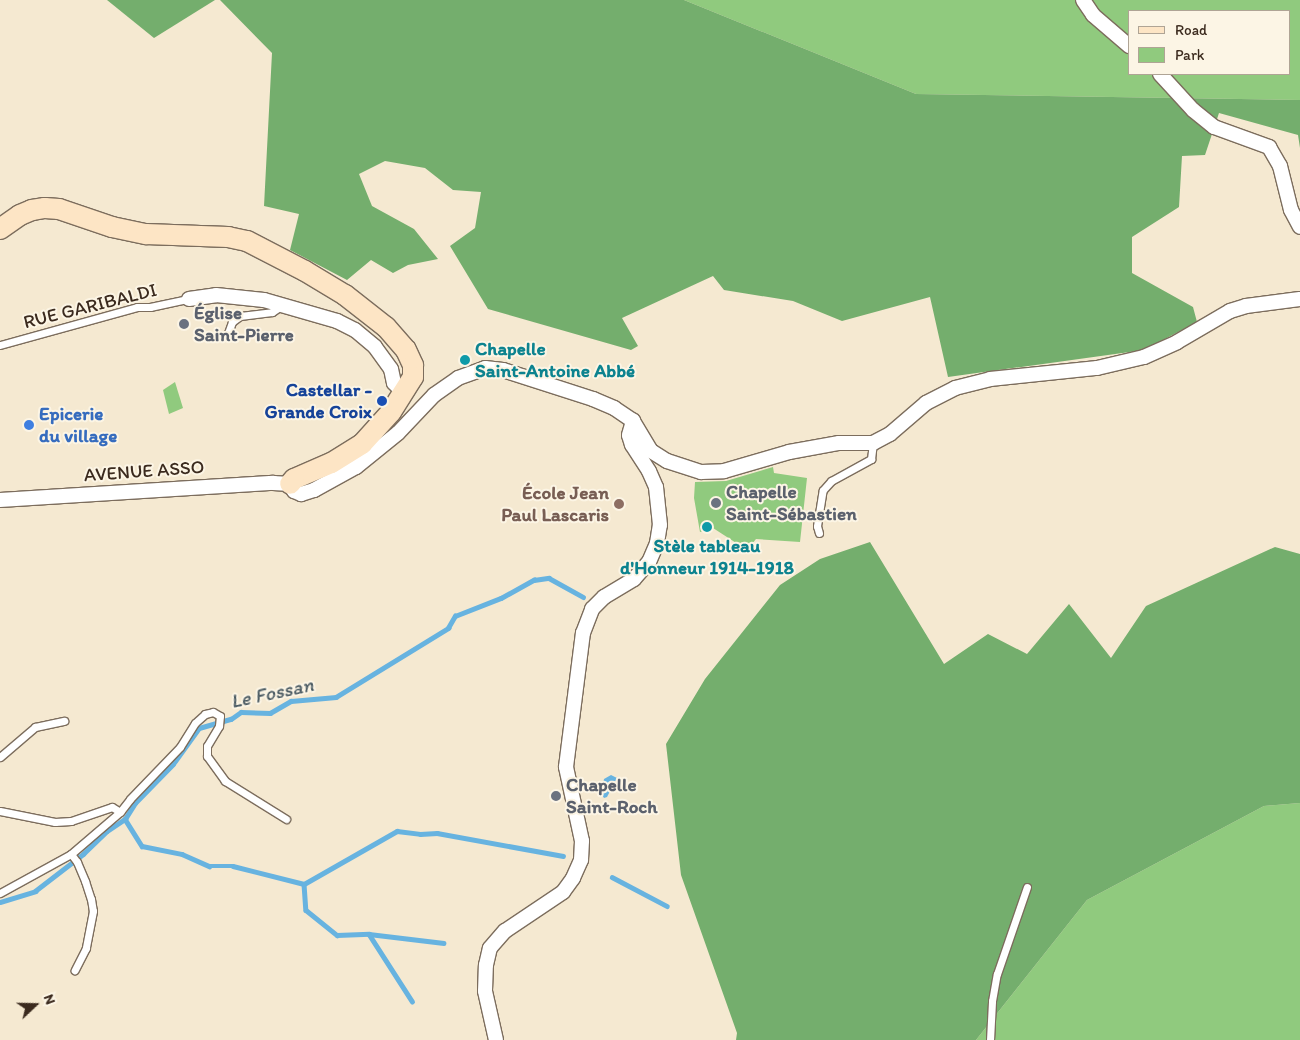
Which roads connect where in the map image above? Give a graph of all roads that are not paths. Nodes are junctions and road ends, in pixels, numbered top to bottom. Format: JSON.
{"nodes":[{"id":1,"x":1083,"y":0,"type":"edge"},
{"id":2,"x":1128,"y":45,"type":"edge"},
{"id":3,"x":1161,"y":75,"type":"edge"},
{"id":4,"x":1300,"y":227,"type":"edge"},
{"id":5,"x":0,"y":229,"type":"edge"},
{"id":6,"x":189,"y":299,"type":"joint"},
{"id":7,"x":1300,"y":300,"type":"edge"},
{"id":8,"x":281,"y":306,"type":"junction"},
{"id":9,"x":228,"y":333,"type":"dead end"},
{"id":10,"x":0,"y":345,"type":"edge"},
{"id":11,"x":403,"y":392,"type":"junction"},
{"id":12,"x":633,"y":422,"type":"junction"},
{"id":13,"x":873,"y":443,"type":"junction"},
{"id":14,"x":290,"y":484,"type":"junction"},
{"id":15,"x":0,"y":500,"type":"edge"},
{"id":16,"x":819,"y":534,"type":"dead end"},
{"id":17,"x":64,"y":721,"type":"dead end"},
{"id":18,"x":0,"y":757,"type":"edge"},
{"id":19,"x":0,"y":811,"type":"edge"},
{"id":20,"x":120,"y":812,"type":"junction"},
{"id":21,"x":286,"y":819,"type":"dead end"},
{"id":22,"x":71,"y":854,"type":"junction"},
{"id":23,"x":1027,"y":887,"type":"dead end"},
{"id":24,"x":0,"y":893,"type":"edge"},
{"id":25,"x":74,"y":970,"type":"dead end"},
{"id":26,"x":496,"y":1040,"type":"edge"},
{"id":27,"x":990,"y":1040,"type":"edge"}],
"edges":[{"from":1,"to":2,"type":"street"},
{"from":3,"to":4,"type":"street"},
{"from":5,"to":11,"type":"street"},
{"from":6,"to":8,"type":"street"},
{"from":6,"to":10,"type":"lane","name":"RUE GARIBALDI"},
{"from":7,"to":13,"type":"street"},
{"from":8,"to":9,"type":"lane"},
{"from":8,"to":11,"type":"street"},
{"from":11,"to":14,"type":"street"},
{"from":12,"to":13,"type":"street"},
{"from":12,"to":14,"type":"street"},
{"from":12,"to":26,"type":"street"},
{"from":13,"to":16,"type":"lane"},
{"from":14,"to":15,"type":"street","name":"AVENUE ASSO"},
{"from":17,"to":18,"type":"lane"},
{"from":19,"to":20,"type":"lane"},
{"from":20,"to":21,"type":"lane"},
{"from":20,"to":22,"type":"lane"},
{"from":22,"to":24,"type":"lane"},
{"from":22,"to":25,"type":"lane"},
{"from":23,"to":27,"type":"lane"}]}
